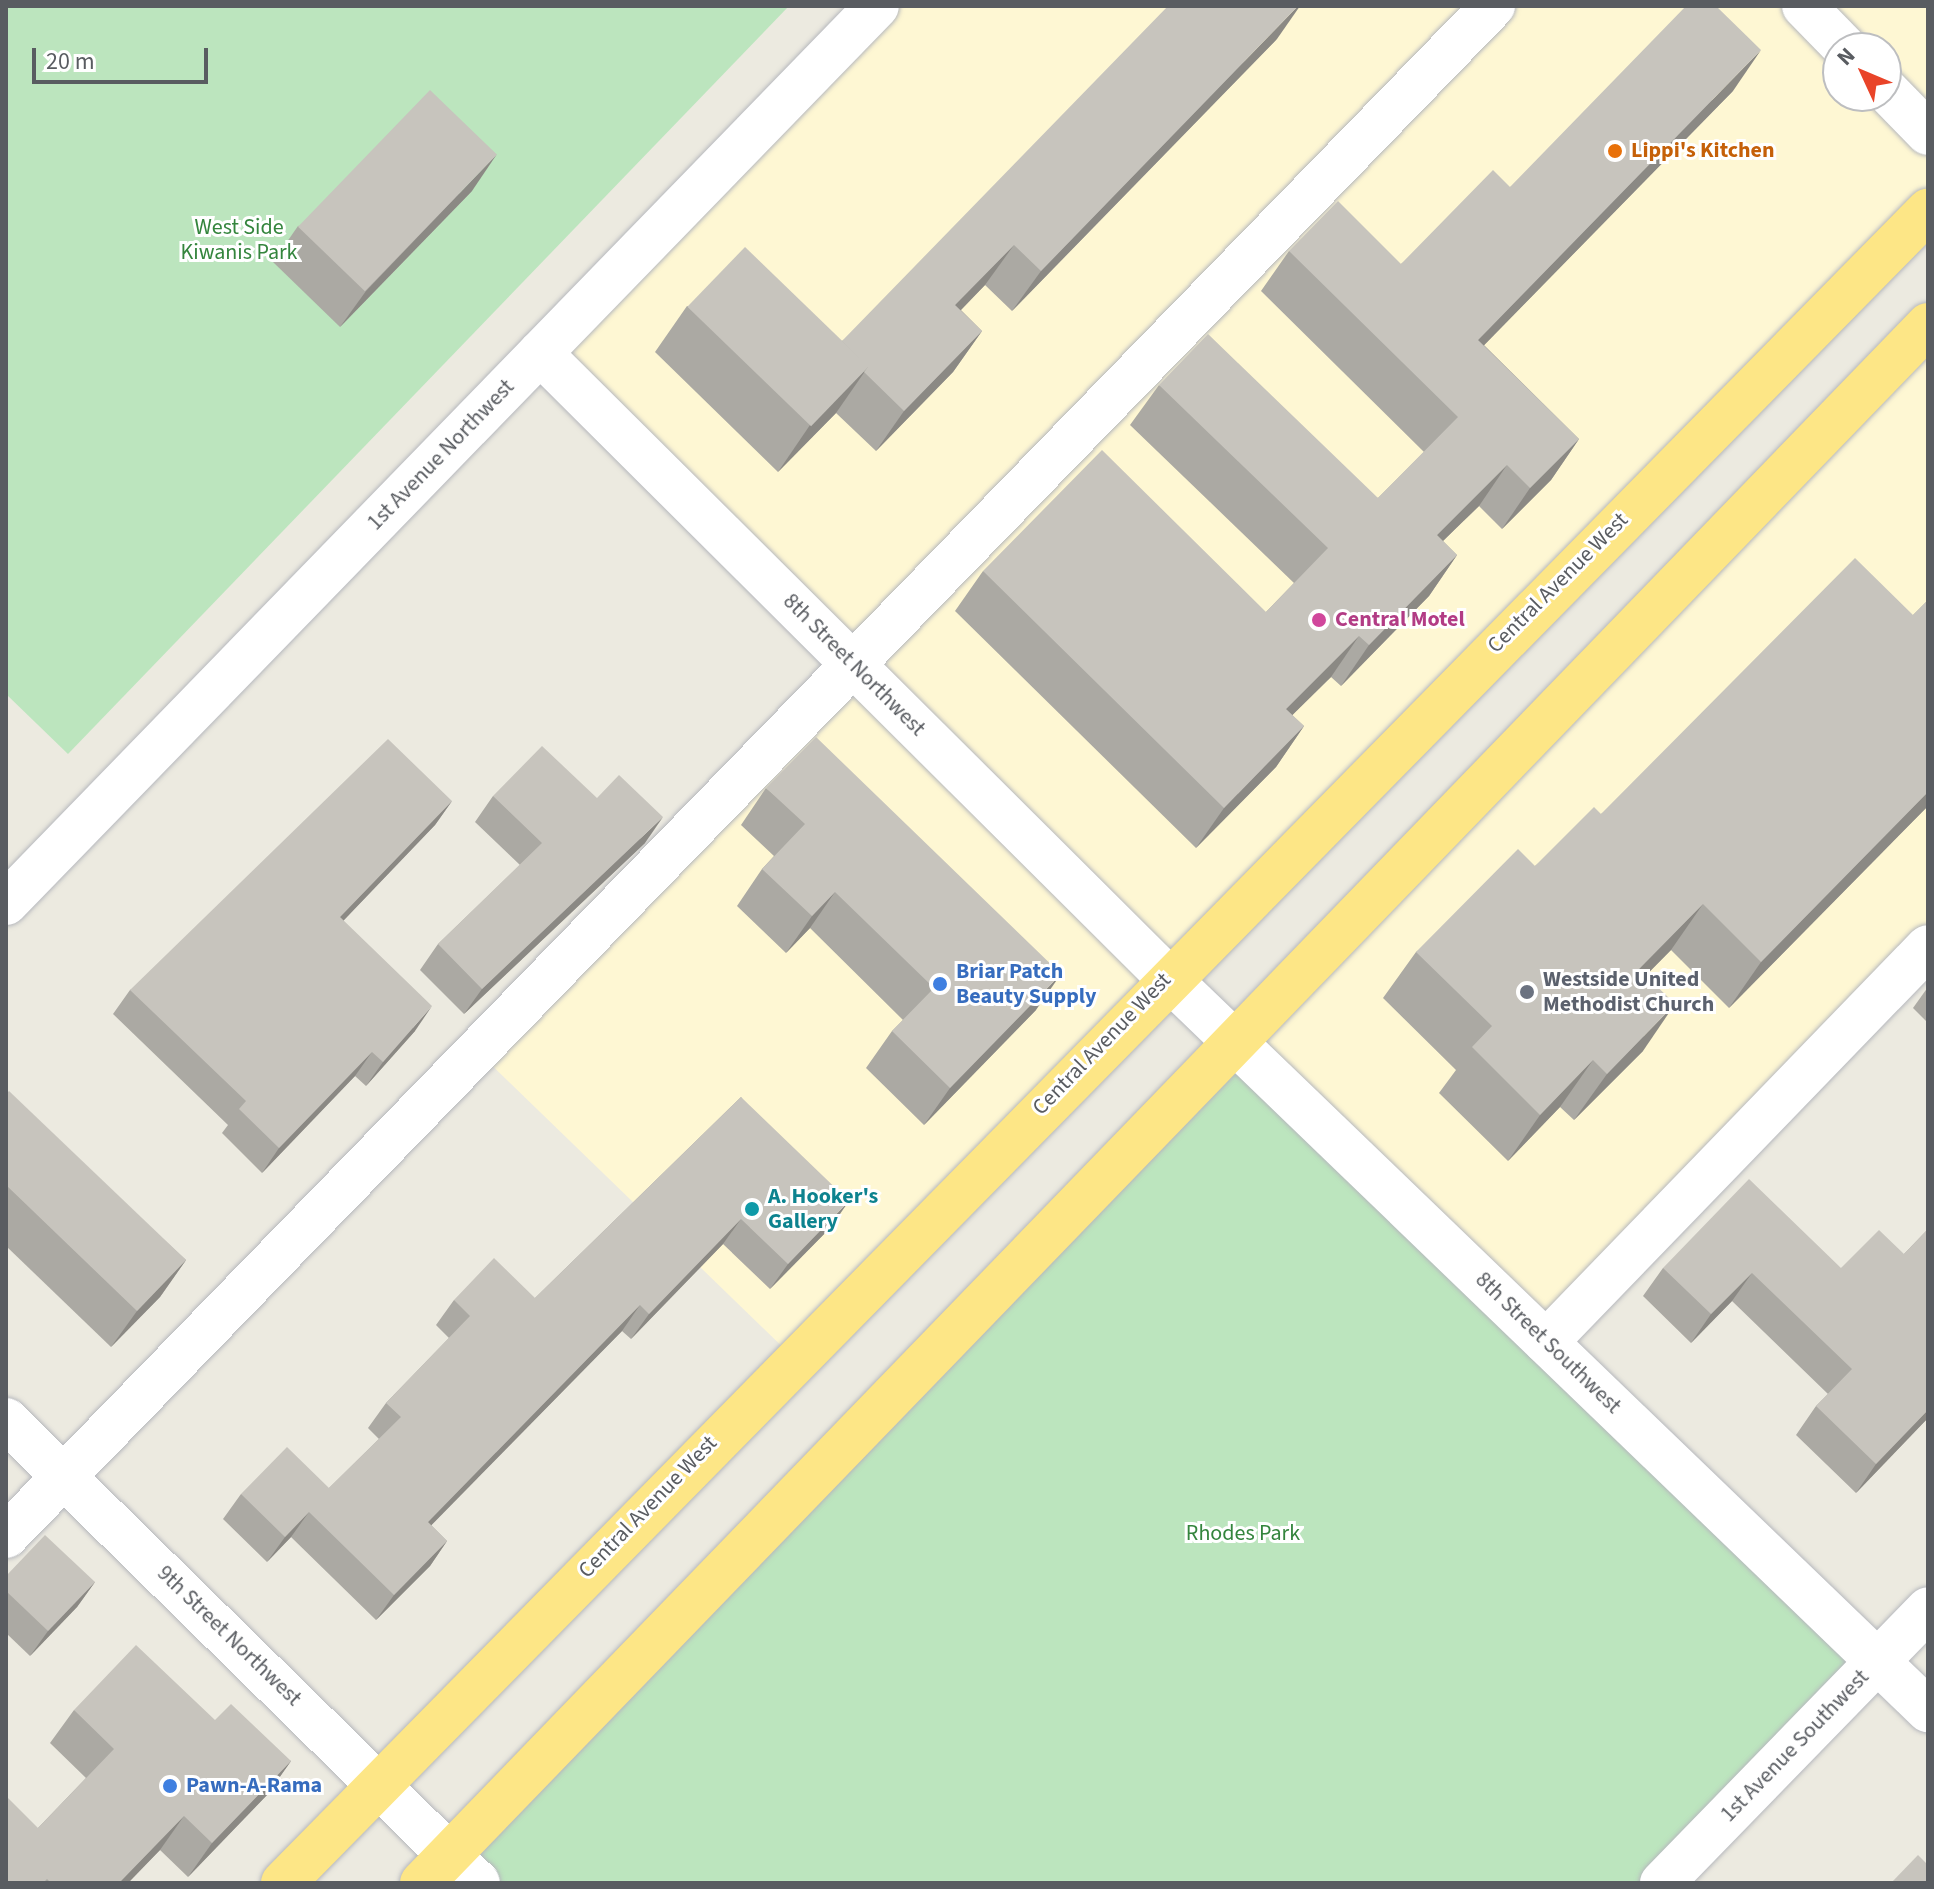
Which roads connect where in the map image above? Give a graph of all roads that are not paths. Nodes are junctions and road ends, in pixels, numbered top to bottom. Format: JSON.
{"nodes":[{"id":1,"x":877,"y":6,"type":"edge"},
{"id":2,"x":1493,"y":6,"type":"edge"},
{"id":3,"x":1804,"y":6,"type":"edge"},
{"id":4,"x":1829,"y":32,"type":"edge"},
{"id":5,"x":1902,"y":106,"type":"edge"},
{"id":6,"x":1928,"y":133,"type":"edge"},
{"id":7,"x":1928,"y":211,"type":"edge"},
{"id":8,"x":1928,"y":325,"type":"edge"},
{"id":9,"x":540,"y":353,"type":"junction"},
{"id":10,"x":853,"y":664,"type":"junction"},
{"id":11,"x":6,"y":903,"type":"edge"},
{"id":12,"x":1928,"y":947,"type":"edge"},
{"id":13,"x":1167,"y":977,"type":"junction"},
{"id":14,"x":1235,"y":1037,"type":"junction"},
{"id":15,"x":1546,"y":1342,"type":"junction"},
{"id":16,"x":6,"y":1420,"type":"edge"},
{"id":17,"x":64,"y":1476,"type":"junction"},
{"id":18,"x":6,"y":1536,"type":"edge"},
{"id":19,"x":1928,"y":1609,"type":"edge"},
{"id":20,"x":1878,"y":1661,"type":"junction"},
{"id":21,"x":1928,"y":1710,"type":"edge"},
{"id":22,"x":380,"y":1782,"type":"junction"},
{"id":23,"x":450,"y":1874,"type":"edge"},
{"id":24,"x":283,"y":1883,"type":"edge"},
{"id":25,"x":1662,"y":1883,"type":"edge"}],
"edges":[{"from":1,"to":9,"type":"street","name":"1st Avenue Northwest"},
{"from":2,"to":10,"type":"street"},
{"from":3,"to":4,"type":"street"},
{"from":5,"to":6,"type":"street"},
{"from":7,"to":13,"type":"highway","name":"Central Avenue West"},
{"from":8,"to":14,"type":"highway"},
{"from":9,"to":10,"type":"street","name":"8th Street Northwest"},
{"from":9,"to":11,"type":"street","name":"1st Avenue Northwest"},
{"from":10,"to":13,"type":"street","name":"8th Street Northwest"},
{"from":10,"to":17,"type":"street"},
{"from":12,"to":15,"type":"street"},
{"from":13,"to":14,"type":"street","name":"8th Street Southwest"},
{"from":13,"to":22,"type":"highway","name":"Central Avenue West"},
{"from":14,"to":15,"type":"street","name":"8th Street Southwest"},
{"from":14,"to":23,"type":"highway"},
{"from":15,"to":20,"type":"street","name":"8th Street Southwest"},
{"from":16,"to":17,"type":"street","name":"9th Street Northwest"},
{"from":17,"to":18,"type":"street"},
{"from":17,"to":22,"type":"street","name":"9th Street Northwest"},
{"from":19,"to":20,"type":"street","name":"1st Avenue Southwest"},
{"from":20,"to":21,"type":"street","name":"8th Street Southwest"},
{"from":20,"to":25,"type":"street","name":"1st Avenue Southwest"},
{"from":22,"to":23,"type":"street","name":"9th Street Northwest"},
{"from":22,"to":24,"type":"highway","name":"Central Avenue West"}]}
